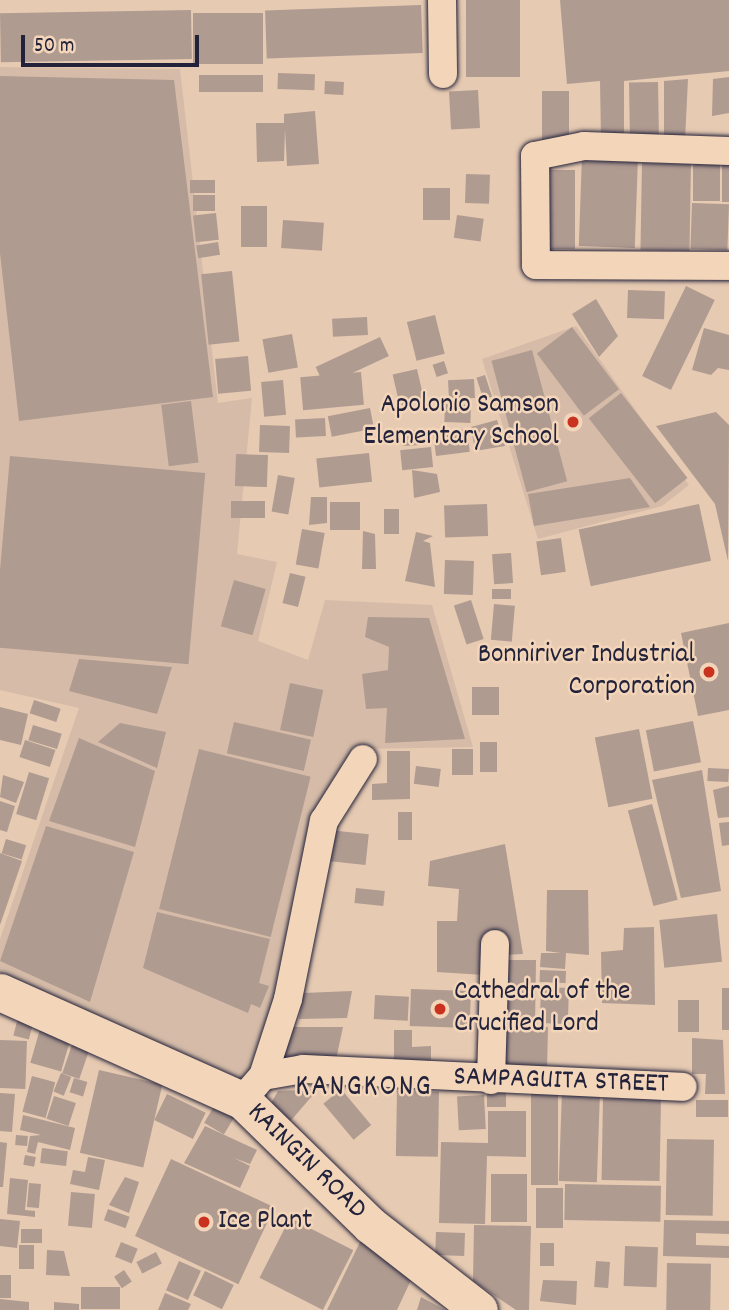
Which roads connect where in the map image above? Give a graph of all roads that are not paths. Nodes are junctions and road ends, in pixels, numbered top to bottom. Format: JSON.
{"nodes":[{"id":1,"x":442,"y":0,"type":"edge"},
{"id":2,"x":443,"y":75,"type":"dead end"},
{"id":3,"x":729,"y":151,"type":"edge"},
{"id":4,"x":729,"y":266,"type":"edge"},
{"id":5,"x":363,"y":760,"type":"dead end"},
{"id":6,"x":495,"y":944,"type":"dead end"},
{"id":7,"x":0,"y":992,"type":"edge"},
{"id":8,"x":491,"y":1080,"type":"junction"},
{"id":9,"x":683,"y":1087,"type":"dead end"},
{"id":10,"x":253,"y":1088,"type":"junction"},
{"id":11,"x":479,"y":1310,"type":"edge"}],
"edges":[{"from":1,"to":2,"type":"street"},
{"from":3,"to":4,"type":"street"},
{"from":5,"to":10,"type":"street"},
{"from":6,"to":8,"type":"street"},
{"from":7,"to":10,"type":"street","name":"KAINGIN ROAD"},
{"from":8,"to":9,"type":"street","name":"SAMPAGUITA STREET"},
{"from":8,"to":10,"type":"street","name":"SAMPAGUITA STREET"},
{"from":10,"to":11,"type":"street","name":"KAINGIN ROAD"}]}
